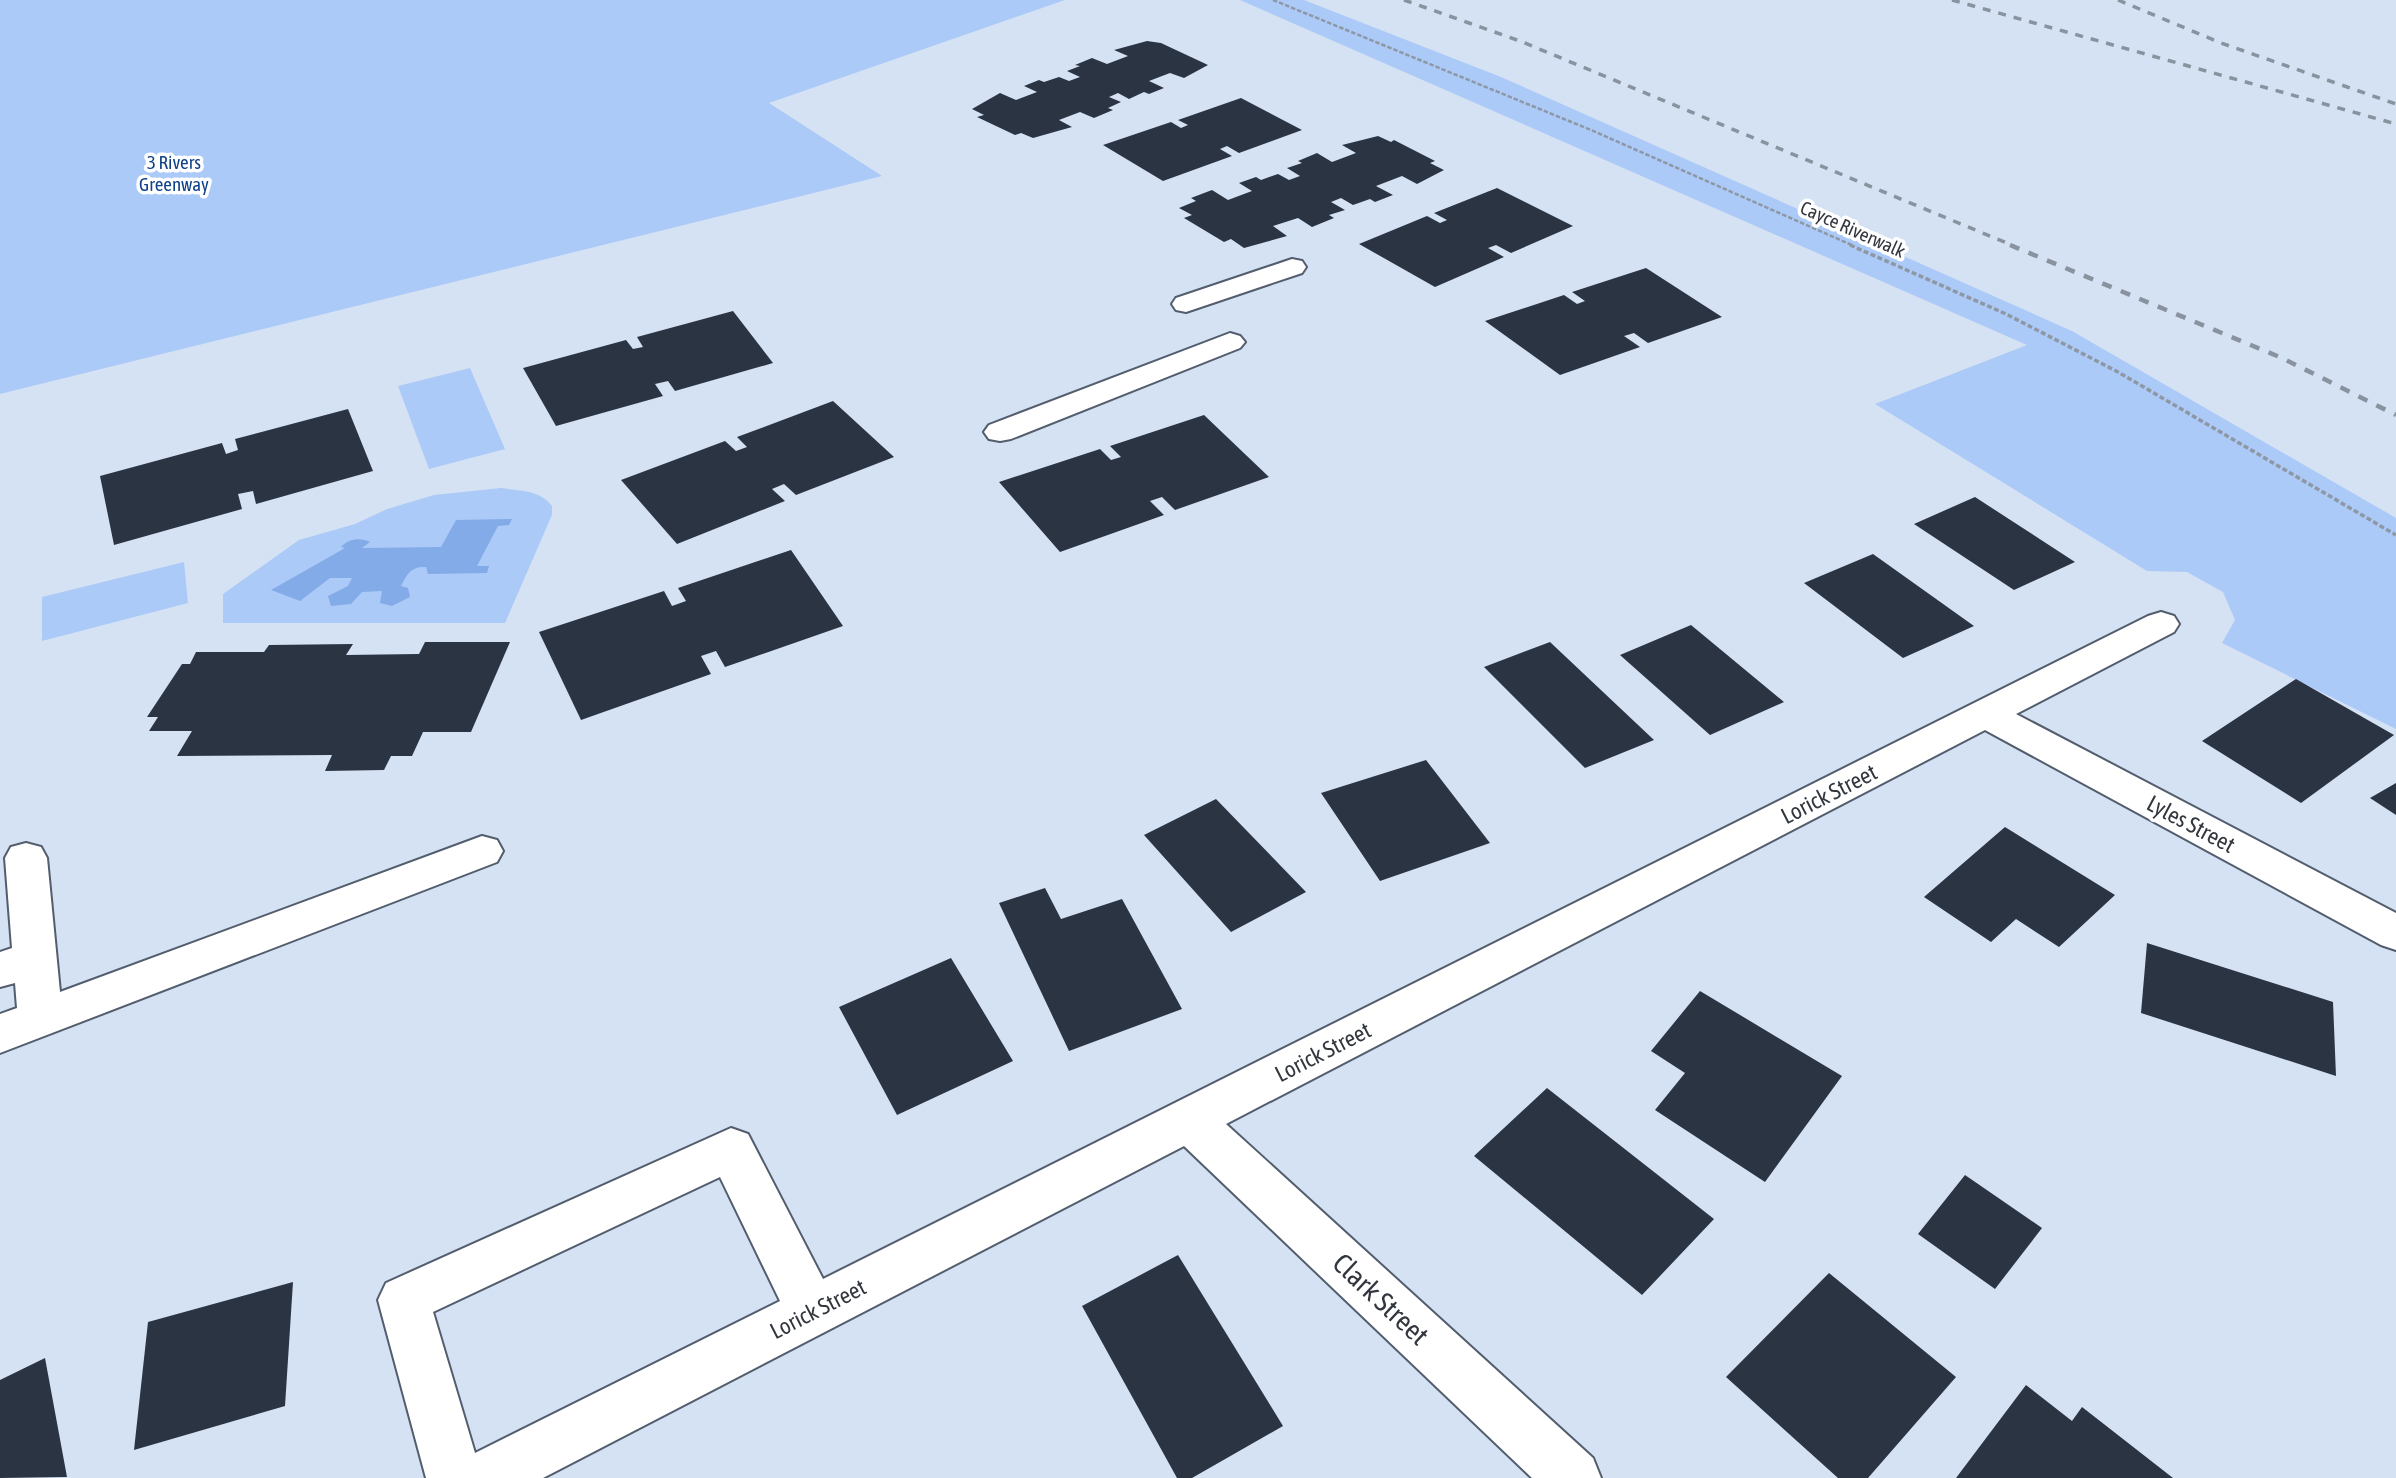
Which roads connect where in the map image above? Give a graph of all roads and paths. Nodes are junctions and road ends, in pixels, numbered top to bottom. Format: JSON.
{"nodes":[{"id":1,"x":1273,"y":0,"type":"edge"},
{"id":2,"x":1292,"y":267,"type":"dead end"},
{"id":3,"x":1186,"y":304,"type":"dead end"},
{"id":4,"x":1230,"y":342,"type":"dead end"},
{"id":5,"x":1000,"y":432,"type":"dead end"},
{"id":6,"x":2396,"y":535,"type":"edge"},
{"id":7,"x":2161,"y":624,"type":"dead end"},
{"id":8,"x":1985,"y":715,"type":"junction"},
{"id":9,"x":482,"y":851,"type":"dead end"},
{"id":10,"x":26,"y":858,"type":"dead end"},
{"id":11,"x":2396,"y":933,"type":"edge"},
{"id":12,"x":17,"y":963,"type":"edge"},
{"id":13,"x":20,"y":1026,"type":"edge"},
{"id":14,"x":1189,"y":1120,"type":"junction"},
{"id":15,"x":811,"y":1312,"type":"junction"},
{"id":16,"x":454,"y":1478,"type":"edge"},
{"id":17,"x":485,"y":1478,"type":"edge"},
{"id":18,"x":1573,"y":1478,"type":"edge"}],
"edges":[{"from":1,"to":6,"type":"path","name":"Cayce Riverwalk"},
{"from":2,"to":3,"type":"street"},
{"from":4,"to":5,"type":"street"},
{"from":7,"to":8,"type":"street","name":"Lorick Street"},
{"from":8,"to":11,"type":"street","name":"Lyles Street"},
{"from":8,"to":14,"type":"street","name":"Lorick Street"},
{"from":9,"to":13,"type":"street"},
{"from":10,"to":12,"type":"street"},
{"from":12,"to":13,"type":"street"},
{"from":14,"to":15,"type":"street","name":"Lorick Street"},
{"from":14,"to":18,"type":"street","name":"Clark Street"},
{"from":15,"to":16,"type":"street"},
{"from":15,"to":17,"type":"street","name":"Lorick Street"}]}
